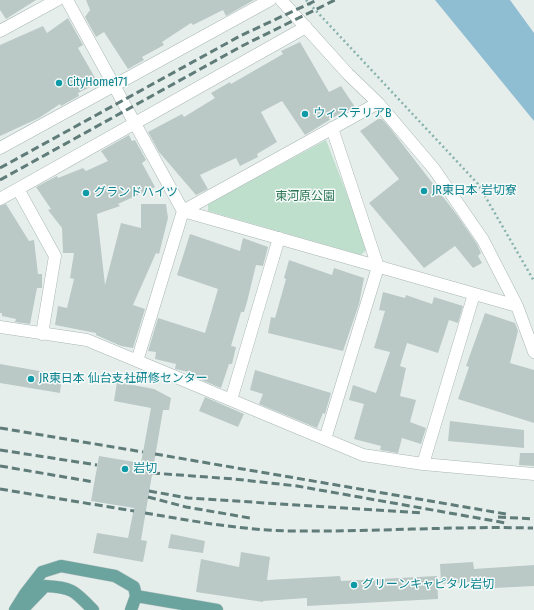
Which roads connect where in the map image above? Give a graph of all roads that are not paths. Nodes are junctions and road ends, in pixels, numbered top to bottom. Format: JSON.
{"nodes":[{"id":1,"x":57,"y":0,"type":"edge"},
{"id":2,"x":67,"y":0,"type":"edge"},
{"id":3,"x":270,"y":0,"type":"edge"},
{"id":4,"x":281,"y":0,"type":"edge"},
{"id":5,"x":306,"y":27,"type":"junction"},
{"id":6,"x":0,"y":32,"type":"edge"},
{"id":7,"x":114,"y":85,"type":"junction"},
{"id":8,"x":378,"y":103,"type":"junction"},
{"id":9,"x":136,"y":124,"type":"junction"},
{"id":10,"x":332,"y":128,"type":"junction"},
{"id":11,"x":0,"y":148,"type":"edge"},
{"id":12,"x":18,"y":189,"type":"junction"},
{"id":13,"x":0,"y":199,"type":"edge"},
{"id":14,"x":183,"y":210,"type":"junction"},
{"id":15,"x":279,"y":238,"type":"junction"},
{"id":16,"x":378,"y":266,"type":"junction"},
{"id":17,"x":474,"y":294,"type":"junction"},
{"id":18,"x":517,"y":306,"type":"junction"},
{"id":19,"x":0,"y":327,"type":"edge"},
{"id":20,"x":42,"y":334,"type":"junction"},
{"id":21,"x":534,"y":352,"type":"edge"},
{"id":22,"x":137,"y":361,"type":"junction"},
{"id":23,"x":231,"y":400,"type":"junction"},
{"id":24,"x":325,"y":439,"type":"junction"},
{"id":25,"x":423,"y":464,"type":"junction"},
{"id":26,"x":534,"y":474,"type":"edge"},
{"id":27,"x":136,"y":596,"type":"junction"},
{"id":28,"x":15,"y":610,"type":"edge"},
{"id":29,"x":22,"y":610,"type":"edge"},
{"id":30,"x":93,"y":610,"type":"edge"},
{"id":31,"x":131,"y":610,"type":"edge"},
{"id":32,"x":217,"y":610,"type":"edge"}],
"edges":[{"from":1,"to":6,"type":"street"},
{"from":2,"to":7,"type":"street"},
{"from":3,"to":7,"type":"street"},
{"from":4,"to":5,"type":"street"},
{"from":5,"to":8,"type":"street"},
{"from":5,"to":9,"type":"street"},
{"from":7,"to":9,"type":"street"},
{"from":7,"to":11,"type":"street"},
{"from":8,"to":10,"type":"street"},
{"from":8,"to":18,"type":"street"},
{"from":9,"to":12,"type":"street"},
{"from":9,"to":14,"type":"street"},
{"from":10,"to":14,"type":"street"},
{"from":10,"to":16,"type":"street"},
{"from":12,"to":13,"type":"street"},
{"from":12,"to":20,"type":"street"},
{"from":14,"to":15,"type":"street"},
{"from":14,"to":22,"type":"street"},
{"from":15,"to":16,"type":"street"},
{"from":15,"to":23,"type":"street"},
{"from":16,"to":17,"type":"street"},
{"from":16,"to":24,"type":"street"},
{"from":17,"to":18,"type":"street"},
{"from":17,"to":25,"type":"street"},
{"from":18,"to":21,"type":"street"},
{"from":19,"to":20,"type":"street"},
{"from":20,"to":22,"type":"street"},
{"from":22,"to":23,"type":"street"},
{"from":23,"to":24,"type":"street"},
{"from":24,"to":25,"type":"street"},
{"from":25,"to":26,"type":"street"},
{"from":27,"to":28,"type":"main road"},
{"from":27,"to":31,"type":"main road"},
{"from":27,"to":32,"type":"main road"},
{"from":29,"to":30,"type":"main road"}]}
